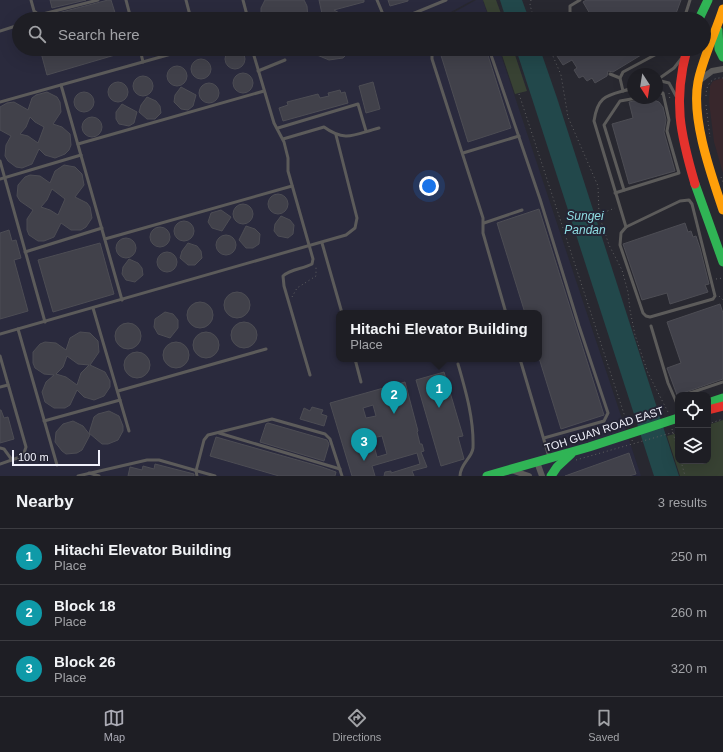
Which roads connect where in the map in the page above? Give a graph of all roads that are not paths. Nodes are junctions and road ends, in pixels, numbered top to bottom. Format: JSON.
{"nodes":[{"id":1,"x":32,"y":0,"type":"edge"},
{"id":2,"x":98,"y":0,"type":"edge"},
{"id":3,"x":126,"y":0,"type":"edge"},
{"id":4,"x":186,"y":0,"type":"edge"},
{"id":5,"x":243,"y":0,"type":"edge"},
{"id":6,"x":377,"y":0,"type":"edge"},
{"id":7,"x":446,"y":0,"type":"edge"},
{"id":8,"x":580,"y":0,"type":"edge"},
{"id":9,"x":690,"y":0,"type":"edge"},
{"id":10,"x":708,"y":0,"type":"edge"},
{"id":11,"x":723,"y":9,"type":"edge"},
{"id":12,"x":35,"y":12,"type":"edge"},
{"id":13,"x":51,"y":12,"type":"edge"},
{"id":14,"x":129,"y":12,"type":"edge"},
{"id":15,"x":189,"y":12,"type":"edge"},
{"id":16,"x":246,"y":12,"type":"edge"},
{"id":17,"x":382,"y":12,"type":"edge"},
{"id":18,"x":417,"y":12,"type":"edge"},
{"id":19,"x":570,"y":12,"type":"edge"},
{"id":20,"x":686,"y":12,"type":"edge"},
{"id":21,"x":702,"y":12,"type":"edge"},
{"id":22,"x":717,"y":25,"type":"junction"},
{"id":23,"x":12,"y":27,"type":"edge"},
{"id":24,"x":0,"y":31,"type":"edge"},
{"id":25,"x":711,"y":43,"type":"edge"},
{"id":26,"x":142,"y":56,"type":"edge"},
{"id":27,"x":164,"y":56,"type":"edge"},
{"id":28,"x":254,"y":56,"type":"edge"},
{"id":29,"x":432,"y":56,"type":"edge"},
{"id":30,"x":491,"y":56,"type":"edge"},
{"id":31,"x":653,"y":56,"type":"edge"},
{"id":32,"x":683,"y":56,"type":"edge"},
{"id":33,"x":685,"y":56,"type":"edge"},
{"id":34,"x":707,"y":56,"type":"edge"},
{"id":35,"x":723,"y":57,"type":"edge"},
{"id":36,"x":285,"y":60,"type":"dead end"},
{"id":37,"x":143,"y":62,"type":"junction"},
{"id":38,"x":723,"y":69,"type":"edge"},
{"id":39,"x":258,"y":71,"type":"junction"},
{"id":40,"x":610,"y":74,"type":"dead end"},
{"id":41,"x":663,"y":76,"type":"edge"},
{"id":42,"x":620,"y":78,"type":"junction"},
{"id":43,"x":663,"y":81,"type":"edge"},
{"id":44,"x":698,"y":82,"type":"junction"},
{"id":45,"x":61,"y":85,"type":"junction"},
{"id":46,"x":627,"y":90,"type":"edge"},
{"id":47,"x":264,"y":91,"type":"junction"},
{"id":48,"x":623,"y":91,"type":"junction"},
{"id":49,"x":663,"y":93,"type":"edge"},
{"id":50,"x":627,"y":100,"type":"edge"},
{"id":51,"x":0,"y":102,"type":"edge"},
{"id":52,"x":680,"y":112,"type":"junction"},
{"id":53,"x":278,"y":128,"type":"junction"},
{"id":54,"x":379,"y":128,"type":"dead end"},
{"id":55,"x":366,"y":131,"type":"junction"},
{"id":56,"x":336,"y":135,"type":"junction"},
{"id":57,"x":519,"y":136,"type":"junction"},
{"id":58,"x":283,"y":139,"type":"junction"},
{"id":59,"x":78,"y":144,"type":"junction"},
{"id":60,"x":463,"y":153,"type":"junction"},
{"id":61,"x":81,"y":155,"type":"junction"},
{"id":62,"x":0,"y":161,"type":"edge"},
{"id":63,"x":5,"y":178,"type":"junction"},
{"id":64,"x":0,"y":179,"type":"edge"},
{"id":65,"x":292,"y":186,"type":"junction"},
{"id":66,"x":624,"y":190,"type":"junction"},
{"id":67,"x":615,"y":193,"type":"junction"},
{"id":68,"x":522,"y":210,"type":"dead end"},
{"id":69,"x":723,"y":210,"type":"edge"},
{"id":70,"x":484,"y":223,"type":"junction"},
{"id":71,"x":626,"y":227,"type":"junction"},
{"id":72,"x":102,"y":228,"type":"junction"},
{"id":73,"x":105,"y":239,"type":"junction"},
{"id":74,"x":322,"y":243,"type":"junction"},
{"id":75,"x":309,"y":247,"type":"junction"},
{"id":76,"x":25,"y":252,"type":"junction"},
{"id":77,"x":723,"y":262,"type":"edge"},
{"id":78,"x":122,"y":300,"type":"junction"},
{"id":79,"x":93,"y":308,"type":"junction"},
{"id":80,"x":341,"y":310,"type":"edge"},
{"id":81,"x":505,"y":310,"type":"edge"},
{"id":82,"x":45,"y":322,"type":"junction"},
{"id":83,"x":651,"y":326,"type":"dead end"},
{"id":84,"x":18,"y":329,"type":"junction"},
{"id":85,"x":0,"y":334,"type":"edge"},
{"id":86,"x":266,"y":349,"type":"dead end"},
{"id":87,"x":0,"y":356,"type":"edge"},
{"id":88,"x":356,"y":362,"type":"edge"},
{"id":89,"x":521,"y":362,"type":"edge"},
{"id":90,"x":458,"y":364,"type":"dead end"},
{"id":91,"x":310,"y":374,"type":"dead end"},
{"id":92,"x":361,"y":382,"type":"dead end"},
{"id":93,"x":723,"y":382,"type":"edge"},
{"id":94,"x":8,"y":385,"type":"junction"},
{"id":95,"x":0,"y":387,"type":"edge"},
{"id":96,"x":118,"y":391,"type":"junction"},
{"id":97,"x":693,"y":392,"type":"edge"},
{"id":98,"x":675,"y":395,"type":"edge"},
{"id":99,"x":723,"y":398,"type":"edge"},
{"id":100,"x":120,"y":400,"type":"junction"},
{"id":101,"x":711,"y":402,"type":"edge"},
{"id":102,"x":723,"y":406,"type":"edge"},
{"id":103,"x":711,"y":409,"type":"edge"},
{"id":104,"x":675,"y":418,"type":"edge"},
{"id":105,"x":44,"y":421,"type":"junction"},
{"id":106,"x":129,"y":431,"type":"dead end"},
{"id":107,"x":218,"y":432,"type":"junction"},
{"id":108,"x":544,"y":438,"type":"junction"},
{"id":109,"x":0,"y":448,"type":"edge"},
{"id":110,"x":573,"y":452,"type":"junction"},
{"id":111,"x":550,"y":459,"type":"junction"},
{"id":112,"x":12,"y":460,"type":"junction"},
{"id":113,"x":537,"y":462,"type":"junction"},
{"id":114,"x":0,"y":464,"type":"edge"},
{"id":115,"x":57,"y":465,"type":"dead end"},
{"id":116,"x":340,"y":469,"type":"junction"},
{"id":117,"x":512,"y":470,"type":"junction"},
{"id":118,"x":196,"y":471,"type":"junction"},
{"id":119,"x":88,"y":473,"type":"junction"},
{"id":120,"x":78,"y":476,"type":"edge"},
{"id":121,"x":99,"y":476,"type":"edge"},
{"id":122,"x":197,"y":476,"type":"edge"},
{"id":123,"x":215,"y":476,"type":"edge"},
{"id":124,"x":342,"y":476,"type":"edge"},
{"id":125,"x":460,"y":476,"type":"edge"},
{"id":126,"x":487,"y":476,"type":"edge"},
{"id":127,"x":529,"y":476,"type":"edge"},
{"id":128,"x":542,"y":476,"type":"edge"},
{"id":129,"x":551,"y":476,"type":"edge"}],
"edges":[{"from":1,"to":12,"type":"lane"},
{"from":2,"to":13,"type":"lane"},
{"from":3,"to":14,"type":"lane"},
{"from":4,"to":15,"type":"lane"},
{"from":5,"to":16,"type":"lane"},
{"from":6,"to":17,"type":"lane"},
{"from":7,"to":18,"type":"lane"},
{"from":8,"to":19,"type":"lane"},
{"from":9,"to":20,"type":"lane"},
{"from":10,"to":21,"type":"main road"},
{"from":11,"to":22,"type":"main road"},
{"from":22,"to":25,"type":"main road"},
{"from":22,"to":35,"type":"main road"},
{"from":23,"to":24,"type":"lane"},
{"from":26,"to":37,"type":"lane"},
{"from":27,"to":37,"type":"lane"},
{"from":28,"to":39,"type":"lane"},
{"from":29,"to":60,"type":"lane"},
{"from":30,"to":57,"type":"lane"},
{"from":31,"to":42,"type":"lane"},
{"from":32,"to":41,"type":"lane"},
{"from":33,"to":52,"type":"main road"},
{"from":34,"to":44,"type":"main road"},
{"from":36,"to":39,"type":"lane"},
{"from":37,"to":45,"type":"lane"},
{"from":38,"to":44,"type":"street"},
{"from":39,"to":47,"type":"lane"},
{"from":40,"to":42,"type":"lane"},
{"from":42,"to":48,"type":"lane"},
{"from":43,"to":52,"type":"lane"},
{"from":44,"to":69,"type":"main road"},
{"from":45,"to":51,"type":"lane"},
{"from":45,"to":59,"type":"lane"},
{"from":46,"to":48,"type":"lane"},
{"from":47,"to":53,"type":"lane"},
{"from":47,"to":59,"type":"lane"},
{"from":48,"to":67,"type":"lane"},
{"from":49,"to":66,"type":"lane"},
{"from":50,"to":66,"type":"lane"},
{"from":52,"to":77,"type":"main road"},
{"from":53,"to":55,"type":"lane"},
{"from":53,"to":58,"type":"lane"},
{"from":54,"to":55,"type":"lane"},
{"from":55,"to":56,"type":"lane"},
{"from":56,"to":58,"type":"lane"},
{"from":56,"to":74,"type":"lane"},
{"from":57,"to":60,"type":"lane"},
{"from":57,"to":108,"type":"lane"},
{"from":58,"to":65,"type":"lane"},
{"from":59,"to":61,"type":"lane"},
{"from":60,"to":70,"type":"lane"},
{"from":61,"to":63,"type":"lane"},
{"from":61,"to":72,"type":"lane"},
{"from":62,"to":63,"type":"lane"},
{"from":63,"to":64,"type":"lane"},
{"from":63,"to":76,"type":"lane"},
{"from":65,"to":73,"type":"lane"},
{"from":65,"to":75,"type":"lane"},
{"from":66,"to":67,"type":"lane"},
{"from":67,"to":71,"type":"lane"},
{"from":68,"to":70,"type":"lane"},
{"from":70,"to":81,"type":"lane"},
{"from":71,"to":71,"type":"lane"},
{"from":72,"to":73,"type":"lane"},
{"from":72,"to":76,"type":"lane"},
{"from":73,"to":78,"type":"lane"},
{"from":74,"to":75,"type":"lane"},
{"from":74,"to":80,"type":"lane"},
{"from":75,"to":78,"type":"lane"},
{"from":75,"to":91,"type":"lane"},
{"from":76,"to":82,"type":"lane"},
{"from":78,"to":79,"type":"lane"},
{"from":79,"to":82,"type":"lane"},
{"from":79,"to":96,"type":"lane"},
{"from":82,"to":84,"type":"lane"},
{"from":83,"to":98,"type":"lane"},
{"from":84,"to":85,"type":"lane"},
{"from":84,"to":105,"type":"lane"},
{"from":86,"to":96,"type":"lane"},
{"from":87,"to":94,"type":"lane"},
{"from":88,"to":92,"type":"lane"},
{"from":89,"to":108,"type":"lane"},
{"from":90,"to":125,"type":"lane"},
{"from":93,"to":97,"type":"lane"},
{"from":94,"to":95,"type":"lane"},
{"from":94,"to":112,"type":"lane"},
{"from":96,"to":100,"type":"lane"},
{"from":99,"to":101,"type":"main road"},
{"from":100,"to":105,"type":"lane"},
{"from":100,"to":106,"type":"lane"},
{"from":102,"to":103,"type":"main road"},
{"from":104,"to":110,"type":"main road","name":"TOH GUAN ROAD EAST"},
{"from":105,"to":115,"type":"lane"},
{"from":107,"to":116,"type":"lane"},
{"from":107,"to":116,"type":"lane"},
{"from":107,"to":118,"type":"lane"},
{"from":108,"to":111,"type":"lane"},
{"from":109,"to":112,"type":"lane"},
{"from":110,"to":111,"type":"main road","name":"TOH GUAN ROAD EAST"},
{"from":110,"to":129,"type":"main road"},
{"from":111,"to":113,"type":"main road","name":"TOH GUAN ROAD EAST"},
{"from":112,"to":114,"type":"lane"},
{"from":113,"to":117,"type":"main road","name":"TOH GUAN ROAD EAST"},
{"from":113,"to":128,"type":"street","name":"TOH GUAN ROAD EAST"},
{"from":116,"to":124,"type":"lane"},
{"from":117,"to":126,"type":"main road","name":"TOH GUAN ROAD EAST"},
{"from":117,"to":127,"type":"street"},
{"from":118,"to":119,"type":"lane"},
{"from":118,"to":122,"type":"lane"},
{"from":118,"to":123,"type":"lane"},
{"from":119,"to":120,"type":"lane"},
{"from":119,"to":121,"type":"lane"}]}
